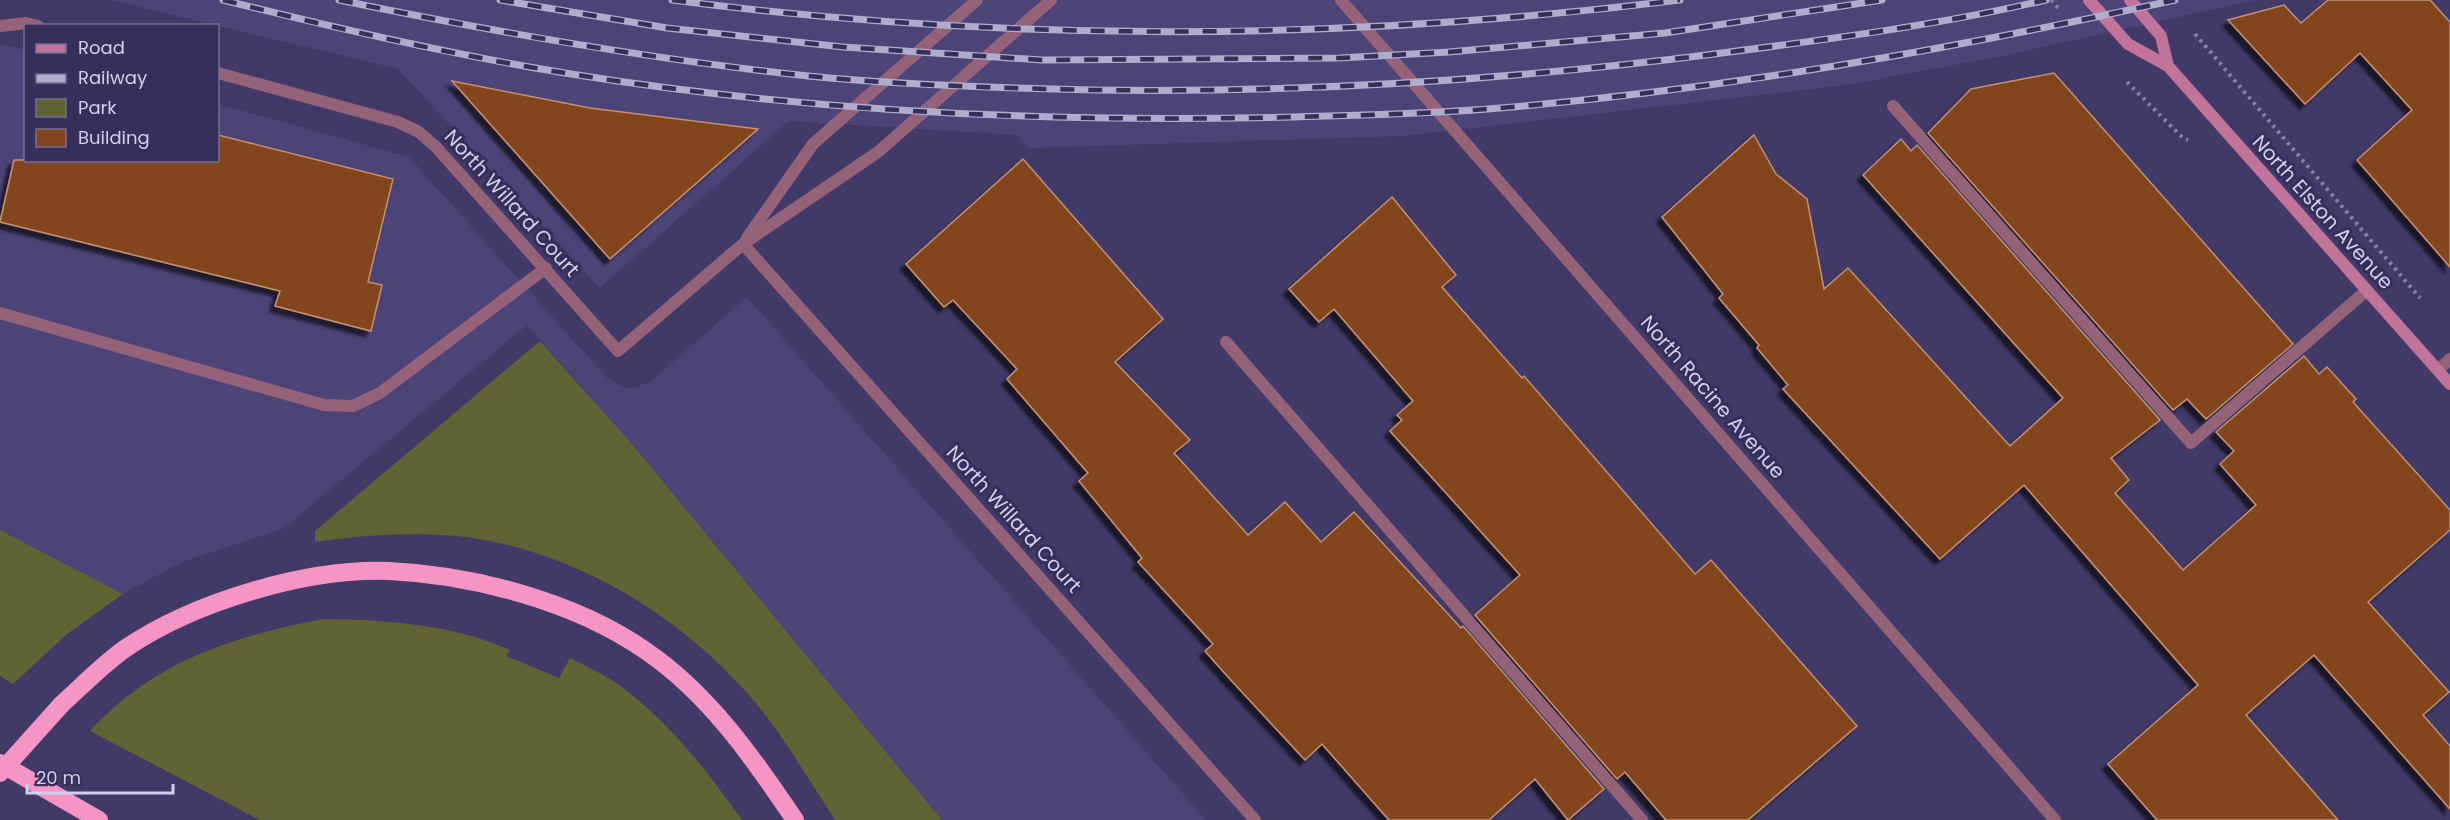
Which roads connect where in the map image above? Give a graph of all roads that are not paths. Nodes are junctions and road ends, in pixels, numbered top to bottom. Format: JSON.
{"nodes":[{"id":1,"x":977,"y":0,"type":"edge"},
{"id":2,"x":1052,"y":0,"type":"edge"},
{"id":3,"x":1341,"y":0,"type":"edge"},
{"id":4,"x":2089,"y":0,"type":"edge"},
{"id":5,"x":2130,"y":0,"type":"edge"},
{"id":6,"x":30,"y":24,"type":"edge"},
{"id":7,"x":0,"y":26,"type":"edge"},
{"id":8,"x":2168,"y":66,"type":"junction"},
{"id":9,"x":219,"y":73,"type":"edge"},
{"id":10,"x":1893,"y":106,"type":"dead end"},
{"id":11,"x":743,"y":244,"type":"junction"},
{"id":12,"x":546,"y":268,"type":"junction"},
{"id":13,"x":2367,"y":291,"type":"junction"},
{"id":14,"x":0,"y":314,"type":"edge"},
{"id":15,"x":1226,"y":342,"type":"dead end"},
{"id":16,"x":2450,"y":359,"type":"edge"},
{"id":17,"x":2438,"y":370,"type":"junction"},
{"id":18,"x":2450,"y":384,"type":"edge"},
{"id":19,"x":0,"y":763,"type":"edge"},
{"id":20,"x":0,"y":773,"type":"edge"},
{"id":21,"x":99,"y":820,"type":"edge"},
{"id":22,"x":795,"y":820,"type":"edge"},
{"id":23,"x":1255,"y":820,"type":"edge"},
{"id":24,"x":1642,"y":820,"type":"edge"},
{"id":25,"x":2055,"y":820,"type":"edge"}],
"edges":[{"from":1,"to":11,"type":"street"},
{"from":2,"to":11,"type":"street"},
{"from":3,"to":25,"type":"street","name":"North Racine Avenue"},
{"from":4,"to":8,"type":"main road","name":"North Elston Avenue"},
{"from":5,"to":8,"type":"main road","name":"North Elston Avenue"},
{"from":6,"to":7,"type":"street"},
{"from":8,"to":13,"type":"main road","name":"North Elston Avenue"},
{"from":9,"to":12,"type":"street","name":"North Willard Court"},
{"from":10,"to":13,"type":"street"},
{"from":11,"to":12,"type":"street","name":"North Willard Court"},
{"from":11,"to":23,"type":"street","name":"North Willard Court"},
{"from":12,"to":14,"type":"street"},
{"from":13,"to":17,"type":"main road","name":"North Elston Avenue"},
{"from":15,"to":24,"type":"street"},
{"from":16,"to":17,"type":"street"},
{"from":17,"to":18,"type":"main road","name":"North Elston Avenue"},
{"from":19,"to":21,"type":"highway"},
{"from":20,"to":22,"type":"highway","bridge":true}]}
